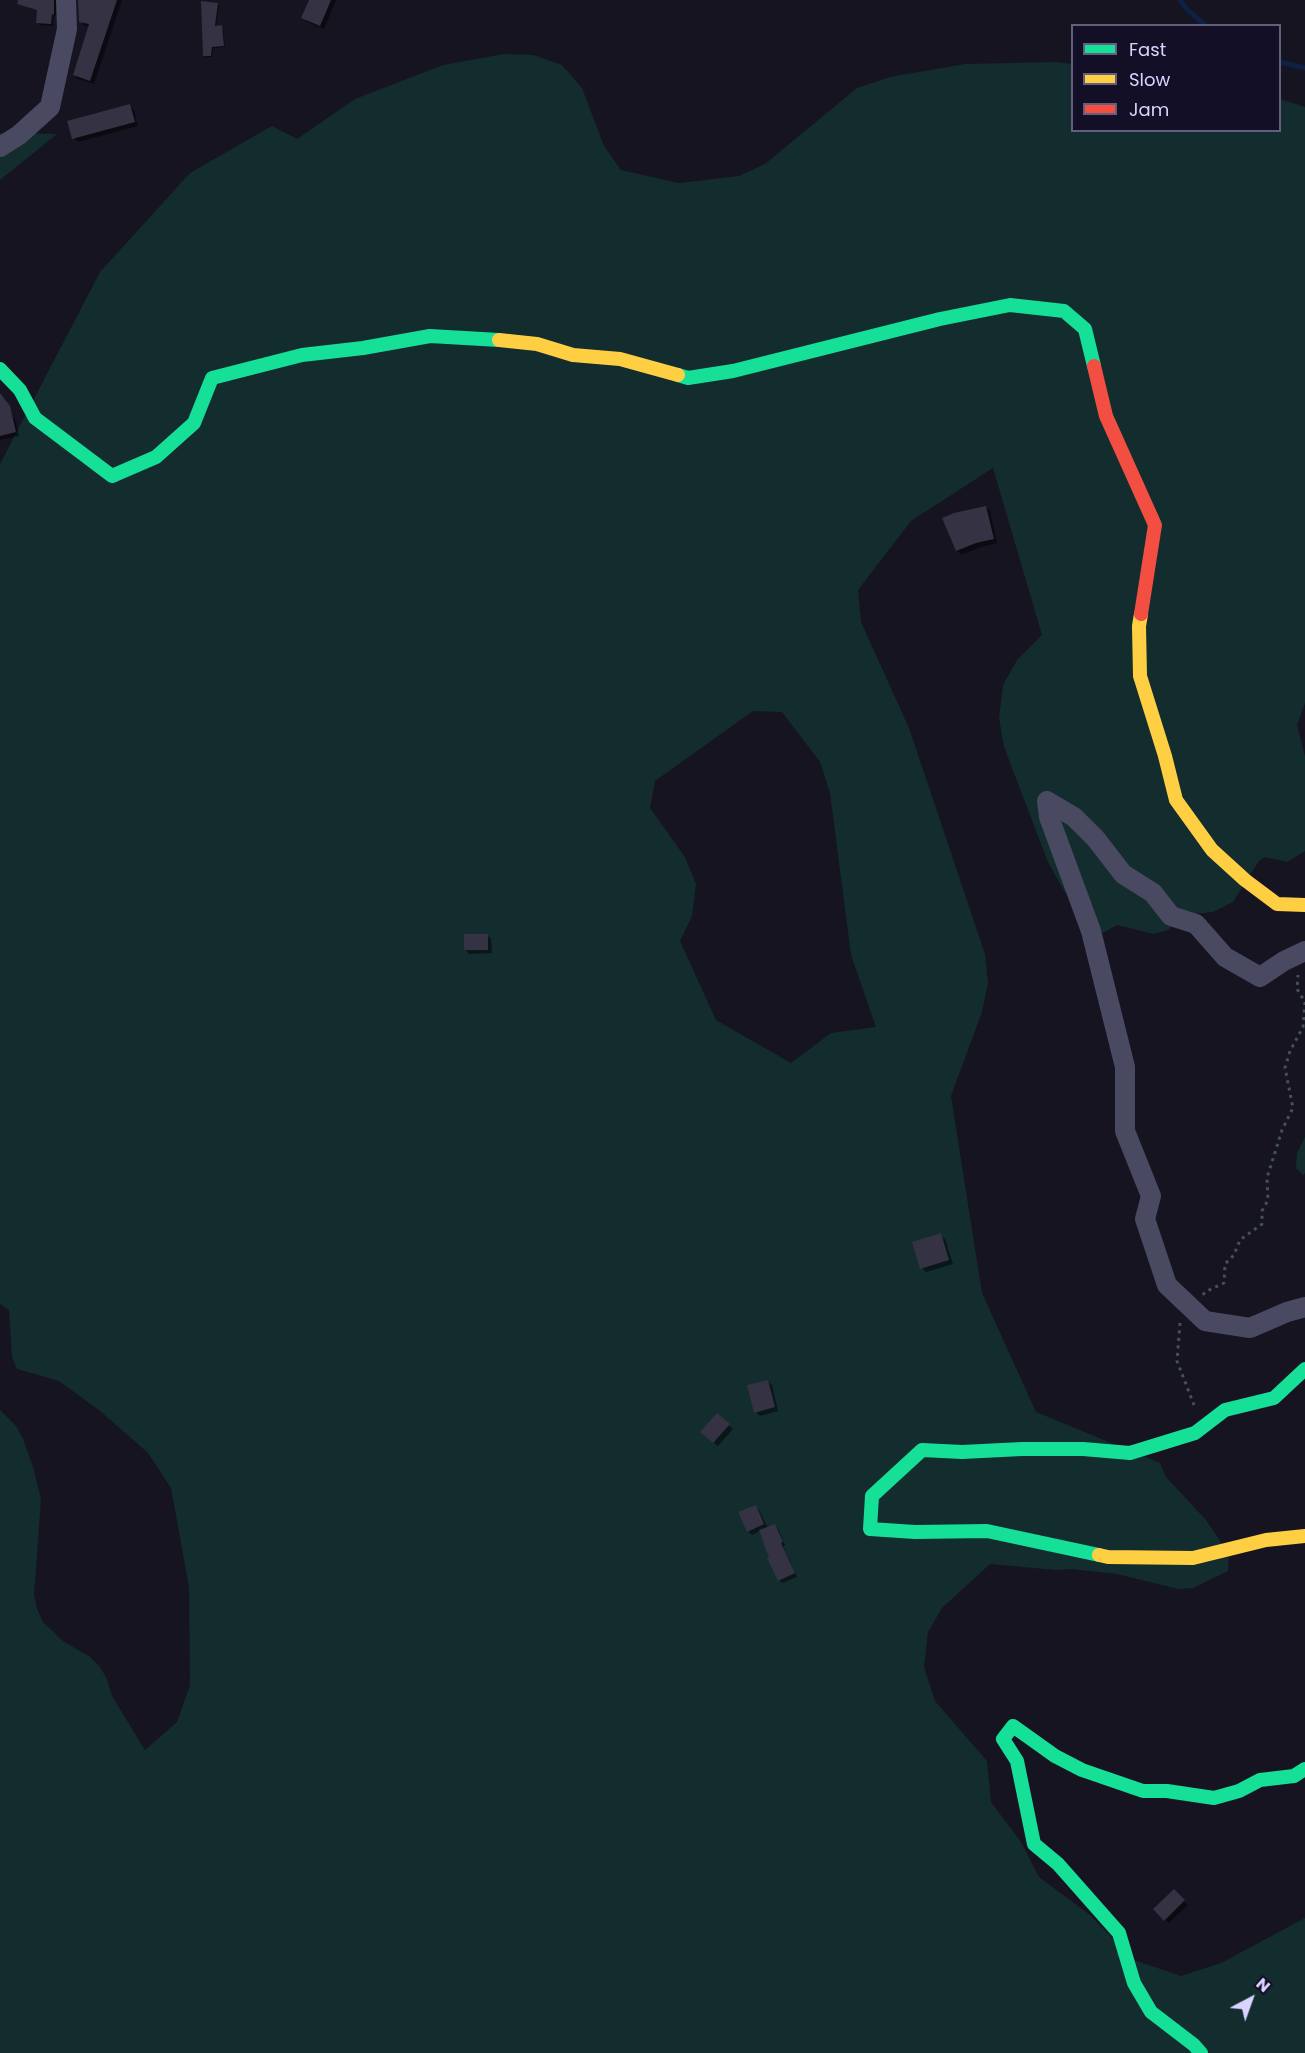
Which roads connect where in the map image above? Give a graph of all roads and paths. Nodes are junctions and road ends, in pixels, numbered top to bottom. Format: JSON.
{"nodes":[{"id":1,"x":66,"y":0,"type":"edge"},
{"id":2,"x":0,"y":147,"type":"edge"},
{"id":3,"x":0,"y":369,"type":"edge"},
{"id":4,"x":1305,"y":905,"type":"edge"},
{"id":5,"x":1305,"y":951,"type":"edge"},
{"id":6,"x":1305,"y":972,"type":"edge"},
{"id":7,"x":1190,"y":1306,"type":"junction"},
{"id":8,"x":1305,"y":1307,"type":"edge"},
{"id":9,"x":1305,"y":1369,"type":"edge"},
{"id":10,"x":1195,"y":1433,"type":"junction"},
{"id":11,"x":1305,"y":1536,"type":"edge"},
{"id":12,"x":1305,"y":1769,"type":"edge"},
{"id":13,"x":1201,"y":2053,"type":"edge"}],
"edges":[{"from":1,"to":2,"type":"street"},
{"from":3,"to":4,"type":"street"},
{"from":5,"to":7,"type":"street"},
{"from":6,"to":7,"type":"path"},
{"from":7,"to":8,"type":"street"},
{"from":7,"to":10,"type":"path"},
{"from":9,"to":10,"type":"street"},
{"from":10,"to":11,"type":"street"},
{"from":12,"to":13,"type":"street"}]}
